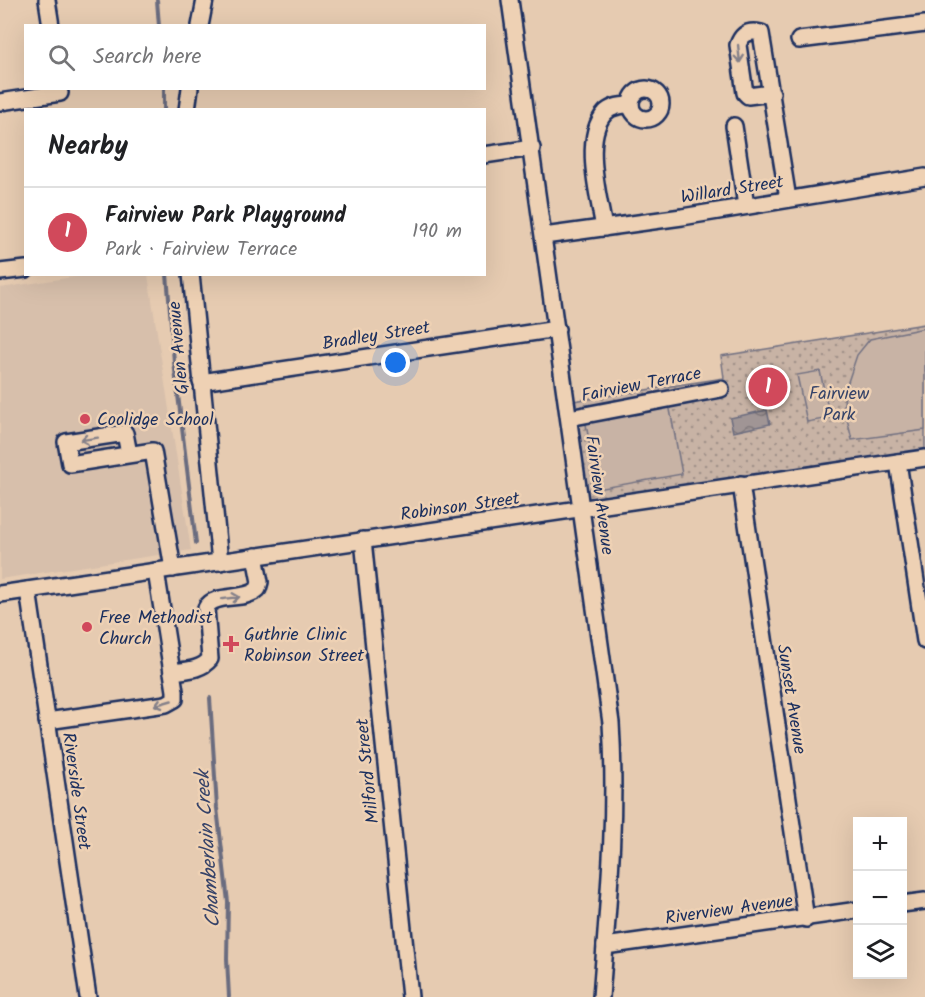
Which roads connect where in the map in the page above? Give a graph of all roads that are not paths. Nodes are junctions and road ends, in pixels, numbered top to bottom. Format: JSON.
{"nodes":[{"id":1,"x":47,"y":0,"type":"edge"},
{"id":2,"x":205,"y":0,"type":"edge"},
{"id":3,"x":510,"y":0,"type":"edge"},
{"id":4,"x":51,"y":24,"type":"edge"},
{"id":5,"x":200,"y":24,"type":"edge"},
{"id":6,"x":925,"y":24,"type":"edge"},
{"id":7,"x":799,"y":40,"type":"dead end"},
{"id":8,"x":190,"y":90,"type":"edge"},
{"id":9,"x":60,"y":91,"type":"edge"},
{"id":10,"x":772,"y":93,"type":"dead end"},
{"id":11,"x":0,"y":102,"type":"edge"},
{"id":12,"x":631,"y":105,"type":"dead end"},
{"id":13,"x":62,"y":108,"type":"edge"},
{"id":14,"x":187,"y":108,"type":"edge"},
{"id":15,"x":734,"y":126,"type":"dead end"},
{"id":16,"x":532,"y":148,"type":"junction"},
{"id":17,"x":486,"y":155,"type":"edge"},
{"id":18,"x":925,"y":177,"type":"edge"},
{"id":19,"x":788,"y":200,"type":"junction"},
{"id":20,"x":746,"y":207,"type":"junction"},
{"id":21,"x":604,"y":228,"type":"junction"},
{"id":22,"x":544,"y":236,"type":"junction"},
{"id":23,"x":24,"y":269,"type":"edge"},
{"id":24,"x":0,"y":272,"type":"edge"},
{"id":25,"x":191,"y":276,"type":"edge"},
{"id":26,"x":557,"y":328,"type":"junction"},
{"id":27,"x":201,"y":382,"type":"junction"},
{"id":28,"x":721,"y":389,"type":"dead end"},
{"id":29,"x":569,"y":418,"type":"junction"},
{"id":30,"x":129,"y":454,"type":"dead end"},
{"id":31,"x":925,"y":458,"type":"edge"},
{"id":32,"x":898,"y":462,"type":"junction"},
{"id":33,"x":741,"y":484,"type":"junction"},
{"id":34,"x":581,"y":508,"type":"junction"},
{"id":35,"x":363,"y":540,"type":"junction"},
{"id":36,"x":255,"y":556,"type":"junction"},
{"id":37,"x":220,"y":562,"type":"junction"},
{"id":38,"x":173,"y":568,"type":"junction"},
{"id":39,"x":156,"y":571,"type":"junction"},
{"id":40,"x":28,"y":590,"type":"junction"},
{"id":41,"x":0,"y":594,"type":"edge"},
{"id":42,"x":925,"y":641,"type":"edge"},
{"id":43,"x":172,"y":672,"type":"junction"},
{"id":44,"x":47,"y":721,"type":"junction"},
{"id":45,"x":925,"y":901,"type":"edge"},
{"id":46,"x":907,"y":903,"type":"edge"},
{"id":47,"x":853,"y":911,"type":"edge"},
{"id":48,"x":806,"y":919,"type":"junction"},
{"id":49,"x":605,"y":946,"type":"junction"},
{"id":50,"x":88,"y":997,"type":"edge"},
{"id":51,"x":410,"y":997,"type":"edge"},
{"id":52,"x":601,"y":997,"type":"edge"}],
"edges":[{"from":1,"to":4,"type":"street"},
{"from":2,"to":5,"type":"street"},
{"from":3,"to":16,"type":"street","name":"Fairview Avenue"},
{"from":6,"to":7,"type":"street"},
{"from":8,"to":14,"type":"street"},
{"from":9,"to":11,"type":"street"},
{"from":9,"to":13,"type":"street"},
{"from":10,"to":19,"type":"street"},
{"from":12,"to":21,"type":"street"},
{"from":15,"to":20,"type":"street"},
{"from":16,"to":17,"type":"street"},
{"from":16,"to":22,"type":"street","name":"Fairview Avenue"},
{"from":18,"to":19,"type":"street","name":"Willard Street"},
{"from":19,"to":20,"type":"street","name":"Willard Street"},
{"from":20,"to":21,"type":"street","name":"Willard Street"},
{"from":21,"to":22,"type":"street","name":"Willard Street"},
{"from":22,"to":26,"type":"street","name":"Fairview Avenue"},
{"from":23,"to":24,"type":"street"},
{"from":25,"to":27,"type":"street","name":"Glen Avenue"},
{"from":26,"to":27,"type":"street","name":"Bradley Street"},
{"from":26,"to":29,"type":"street","name":"Fairview Avenue"},
{"from":27,"to":37,"type":"street","name":"Glen Avenue"},
{"from":28,"to":29,"type":"street","name":"Fairview Terrace"},
{"from":29,"to":34,"type":"street","name":"Fairview Avenue"},
{"from":30,"to":38,"type":"street"},
{"from":31,"to":32,"type":"street","name":"Robinson Street"},
{"from":32,"to":33,"type":"street","name":"Robinson Street"},
{"from":32,"to":42,"type":"street"},
{"from":33,"to":34,"type":"street","name":"Robinson Street"},
{"from":33,"to":48,"type":"street","name":"Sunset Avenue"},
{"from":34,"to":35,"type":"street","name":"Robinson Street"},
{"from":34,"to":49,"type":"street","name":"Fairview Avenue"},
{"from":35,"to":36,"type":"street","name":"Robinson Street"},
{"from":35,"to":51,"type":"street","name":"Milford Street"},
{"from":36,"to":37,"type":"street","name":"Robinson Street"},
{"from":43,"to":36,"type":"street","one_way":true},
{"from":37,"to":38,"type":"street","name":"Robinson Street"},
{"from":38,"to":39,"type":"street","name":"Robinson Street"},
{"from":39,"to":40,"type":"street","name":"Robinson Street"},
{"from":39,"to":43,"type":"street"},
{"from":40,"to":41,"type":"street","name":"Robinson Street"},
{"from":40,"to":44,"type":"street","name":"Riverside Street"},
{"from":43,"to":44,"type":"street","one_way":true},
{"from":44,"to":50,"type":"street","name":"Riverside Street"},
{"from":45,"to":46,"type":"street"},
{"from":47,"to":48,"type":"street","name":"Riverview Avenue"},
{"from":48,"to":49,"type":"street","name":"Riverview Avenue"},
{"from":49,"to":52,"type":"street","name":"Fairview Avenue"}]}
